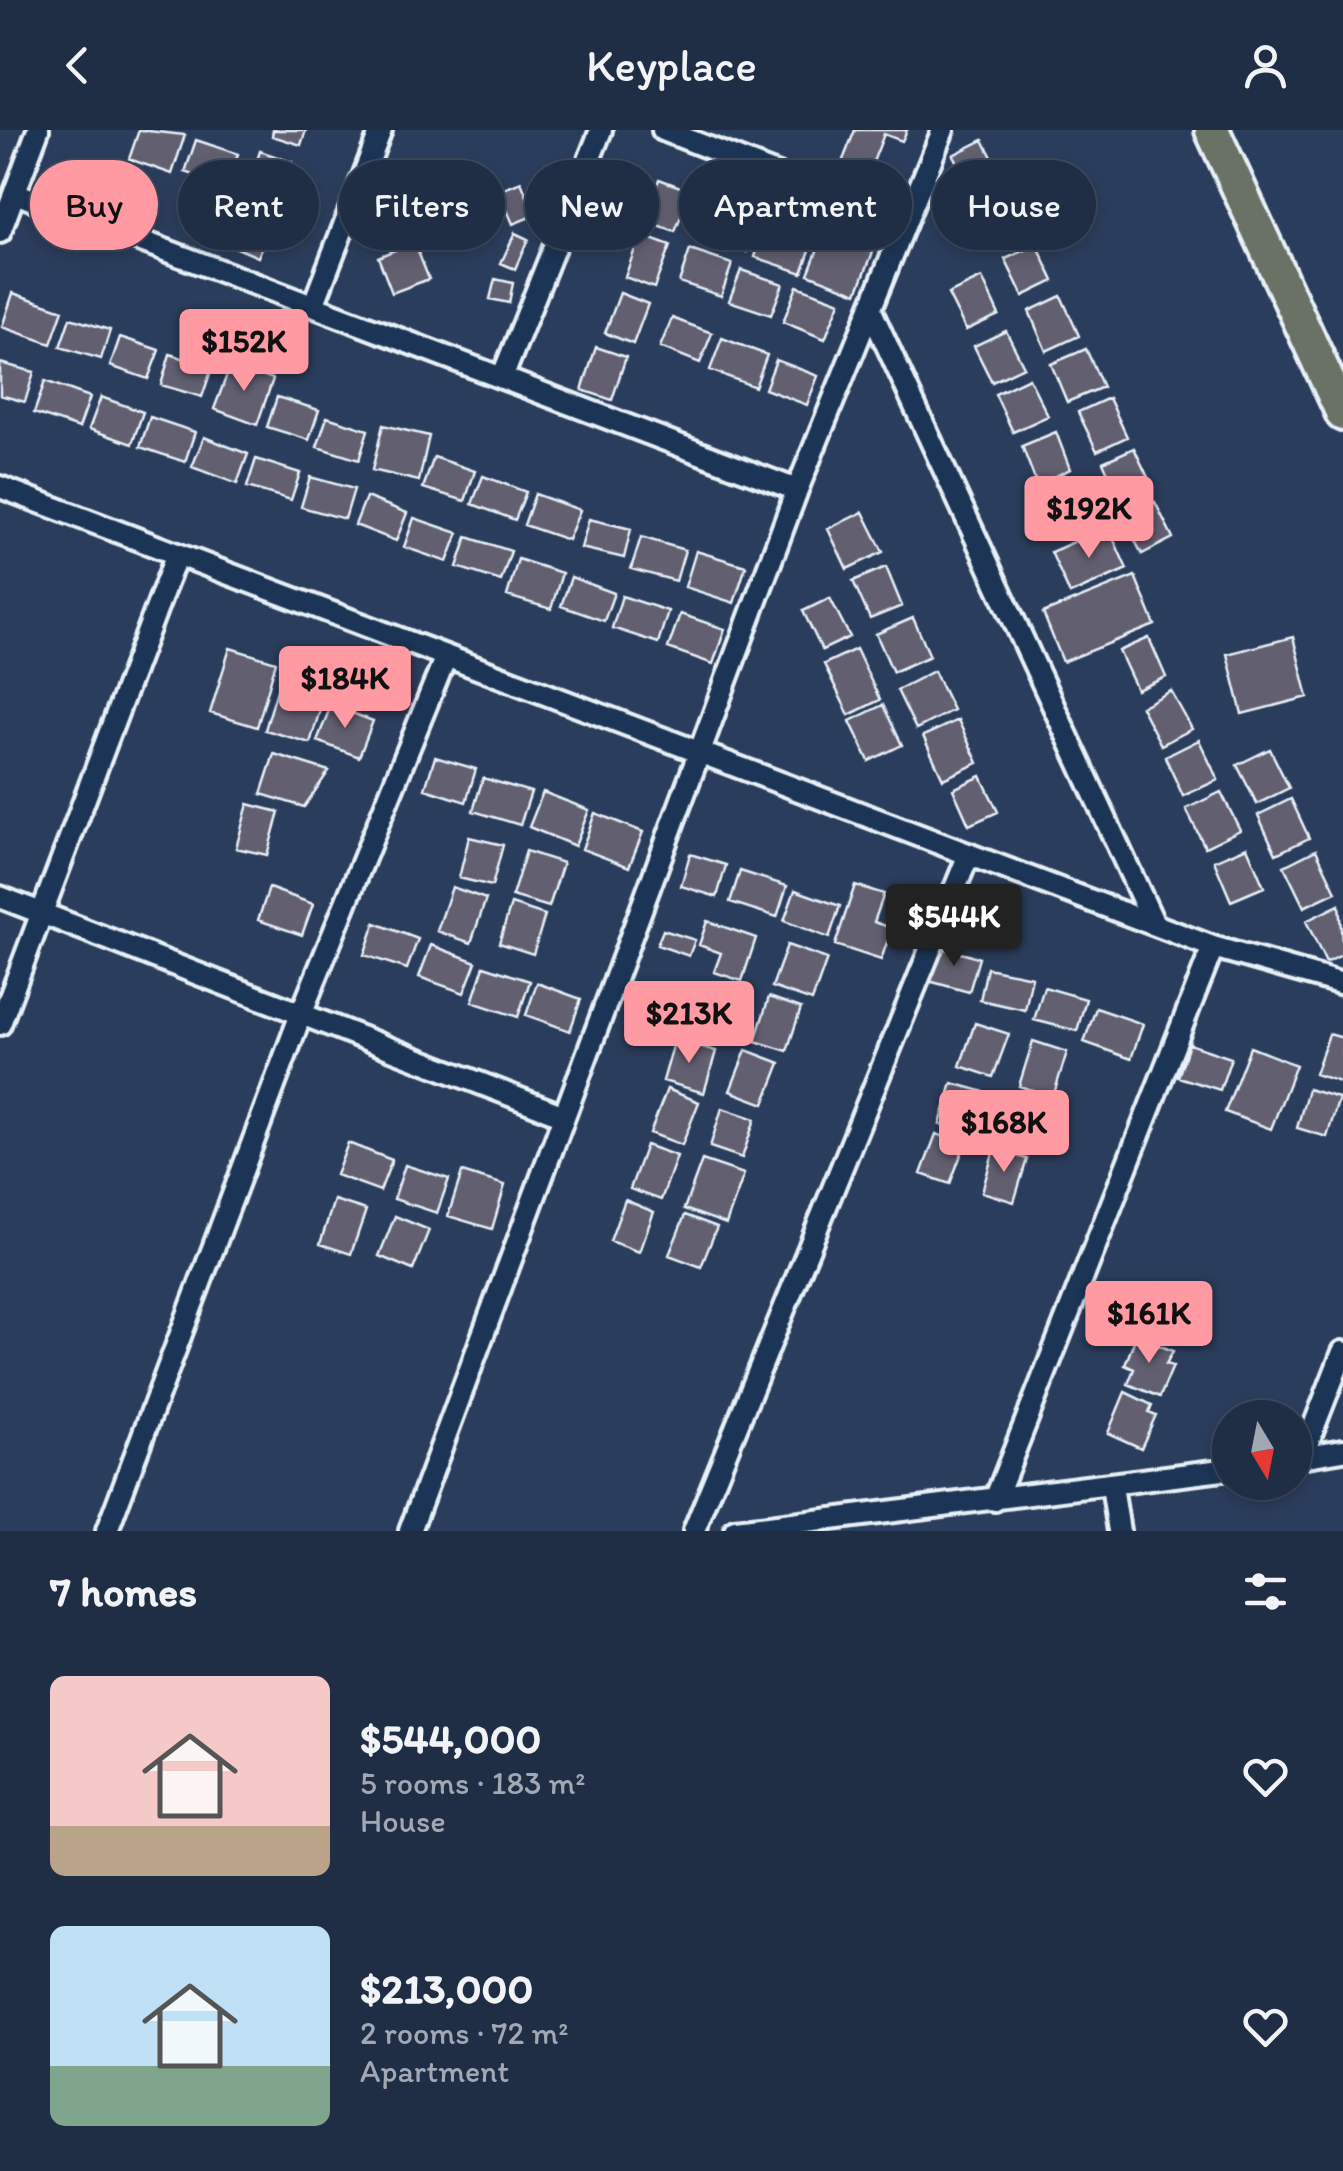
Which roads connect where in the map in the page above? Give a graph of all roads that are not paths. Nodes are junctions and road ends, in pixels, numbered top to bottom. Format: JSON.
{"nodes":[{"id":1,"x":38,"y":130,"type":"edge"},
{"id":2,"x":381,"y":130,"type":"edge"},
{"id":3,"x":600,"y":130,"type":"edge"},
{"id":4,"x":663,"y":130,"type":"edge"},
{"id":5,"x":944,"y":130,"type":"edge"},
{"id":6,"x":1212,"y":130,"type":"edge"},
{"id":7,"x":740,"y":160,"type":"edge"},
{"id":8,"x":15,"y":193,"type":"junction"},
{"id":9,"x":912,"y":207,"type":"edge"},
{"id":10,"x":0,"y":232,"type":"edge"},
{"id":11,"x":895,"y":250,"type":"edge"},
{"id":12,"x":313,"y":306,"type":"junction"},
{"id":13,"x":872,"y":313,"type":"junction"},
{"id":14,"x":1304,"y":332,"type":"junction"},
{"id":15,"x":1343,"y":367,"type":"edge"},
{"id":16,"x":502,"y":378,"type":"junction"},
{"id":17,"x":1343,"y":414,"type":"edge"},
{"id":18,"x":0,"y":487,"type":"edge"},
{"id":19,"x":797,"y":490,"type":"junction"},
{"id":20,"x":177,"y":554,"type":"junction"},
{"id":21,"x":446,"y":656,"type":"junction"},
{"id":22,"x":700,"y":752,"type":"junction"},
{"id":23,"x":969,"y":854,"type":"junction"},
{"id":24,"x":0,"y":897,"type":"edge"},
{"id":25,"x":42,"y":913,"type":"junction"},
{"id":26,"x":1154,"y":924,"type":"junction"},
{"id":27,"x":1214,"y":947,"type":"junction"},
{"id":28,"x":1343,"y":984,"type":"edge"},
{"id":29,"x":301,"y":1014,"type":"junction"},
{"id":30,"x":0,"y":1024,"type":"edge"},
{"id":31,"x":564,"y":1116,"type":"junction"},
{"id":32,"x":1343,"y":1352,"type":"edge"},
{"id":33,"x":1312,"y":1425,"type":"edge"},
{"id":34,"x":1343,"y":1450,"type":"edge"},
{"id":35,"x":1312,"y":1456,"type":"edge"},
{"id":36,"x":1212,"y":1472,"type":"edge"},
{"id":37,"x":1112,"y":1487,"type":"junction"},
{"id":38,"x":995,"y":1500,"type":"junction"},
{"id":39,"x":107,"y":1531,"type":"edge"},
{"id":40,"x":410,"y":1531,"type":"edge"},
{"id":41,"x":694,"y":1531,"type":"edge"},
{"id":42,"x":735,"y":1531,"type":"edge"},
{"id":43,"x":1119,"y":1531,"type":"edge"}],
"edges":[{"from":1,"to":8,"type":"street"},
{"from":2,"to":12,"type":"street"},
{"from":3,"to":16,"type":"street"},
{"from":4,"to":7,"type":"street"},
{"from":5,"to":9,"type":"street"},
{"from":6,"to":14,"type":"main road"},
{"from":8,"to":10,"type":"street"},
{"from":8,"to":12,"type":"street"},
{"from":11,"to":13,"type":"street"},
{"from":12,"to":16,"type":"street"},
{"from":13,"to":19,"type":"street"},
{"from":13,"to":26,"type":"street"},
{"from":14,"to":15,"type":"street"},
{"from":14,"to":17,"type":"main road"},
{"from":16,"to":19,"type":"street"},
{"from":18,"to":20,"type":"street"},
{"from":19,"to":22,"type":"street"},
{"from":20,"to":21,"type":"street"},
{"from":20,"to":25,"type":"street"},
{"from":21,"to":22,"type":"street"},
{"from":21,"to":29,"type":"street"},
{"from":22,"to":23,"type":"street"},
{"from":22,"to":31,"type":"street"},
{"from":23,"to":26,"type":"street"},
{"from":23,"to":41,"type":"street"},
{"from":24,"to":25,"type":"street"},
{"from":25,"to":29,"type":"street"},
{"from":25,"to":30,"type":"street"},
{"from":26,"to":27,"type":"street"},
{"from":27,"to":28,"type":"street"},
{"from":27,"to":38,"type":"street"},
{"from":29,"to":31,"type":"street"},
{"from":29,"to":39,"type":"street"},
{"from":31,"to":40,"type":"street"},
{"from":32,"to":33,"type":"street"},
{"from":34,"to":35,"type":"street"},
{"from":36,"to":37,"type":"street"},
{"from":37,"to":38,"type":"street"},
{"from":37,"to":43,"type":"street"},
{"from":38,"to":42,"type":"street"}]}
